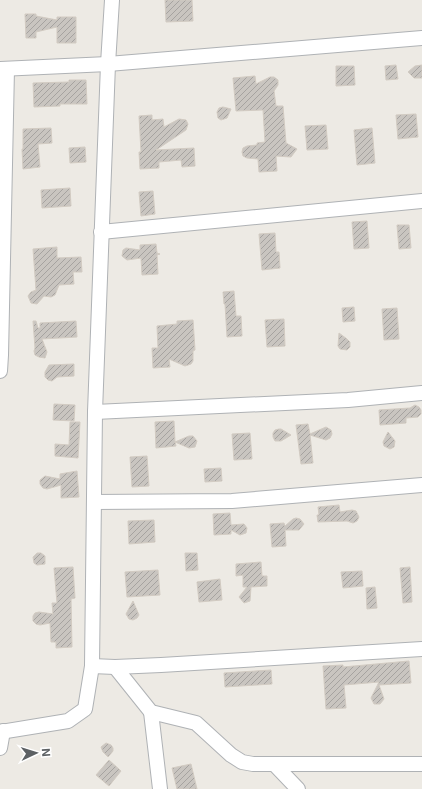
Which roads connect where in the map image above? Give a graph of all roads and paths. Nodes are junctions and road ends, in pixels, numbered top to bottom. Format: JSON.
{"nodes":[{"id":1,"x":112,"y":0,"type":"edge"},
{"id":2,"x":422,"y":38,"type":"edge"},
{"id":3,"x":108,"y":64,"type":"junction"},
{"id":4,"x":4,"y":69,"type":"edge"},
{"id":5,"x":3,"y":200,"type":"edge"},
{"id":6,"x":422,"y":201,"type":"edge"},
{"id":7,"x":101,"y":232,"type":"junction"},
{"id":8,"x":0,"y":371,"type":"edge"},
{"id":9,"x":422,"y":393,"type":"edge"},
{"id":10,"x":95,"y":412,"type":"junction"},
{"id":11,"x":422,"y":485,"type":"edge"},
{"id":12,"x":94,"y":502,"type":"junction"},
{"id":13,"x":422,"y":649,"type":"edge"},
{"id":14,"x":92,"y":666,"type":"junction"},
{"id":15,"x":115,"y":667,"type":"junction"},
{"id":16,"x":151,"y":712,"type":"junction"},
{"id":17,"x":1,"y":732,"type":"edge"},
{"id":18,"x":0,"y":748,"type":"edge"},
{"id":19,"x":274,"y":764,"type":"junction"},
{"id":20,"x":422,"y":764,"type":"edge"},
{"id":21,"x":160,"y":789,"type":"edge"},
{"id":22,"x":298,"y":789,"type":"edge"}],
"edges":[{"from":1,"to":3,"type":"street"},
{"from":2,"to":3,"type":"street"},
{"from":3,"to":4,"type":"street"},
{"from":3,"to":7,"type":"street"},
{"from":4,"to":5,"type":"street"},
{"from":5,"to":8,"type":"street"},
{"from":6,"to":7,"type":"street"},
{"from":7,"to":10,"type":"street"},
{"from":9,"to":10,"type":"street"},
{"from":10,"to":12,"type":"street"},
{"from":11,"to":12,"type":"street"},
{"from":12,"to":14,"type":"street"},
{"from":13,"to":15,"type":"street"},
{"from":14,"to":15,"type":"street"},
{"from":14,"to":17,"type":"street"},
{"from":15,"to":16,"type":"street"},
{"from":16,"to":19,"type":"street"},
{"from":16,"to":21,"type":"street"},
{"from":17,"to":18,"type":"street"},
{"from":19,"to":20,"type":"street"},
{"from":19,"to":22,"type":"street"}]}
